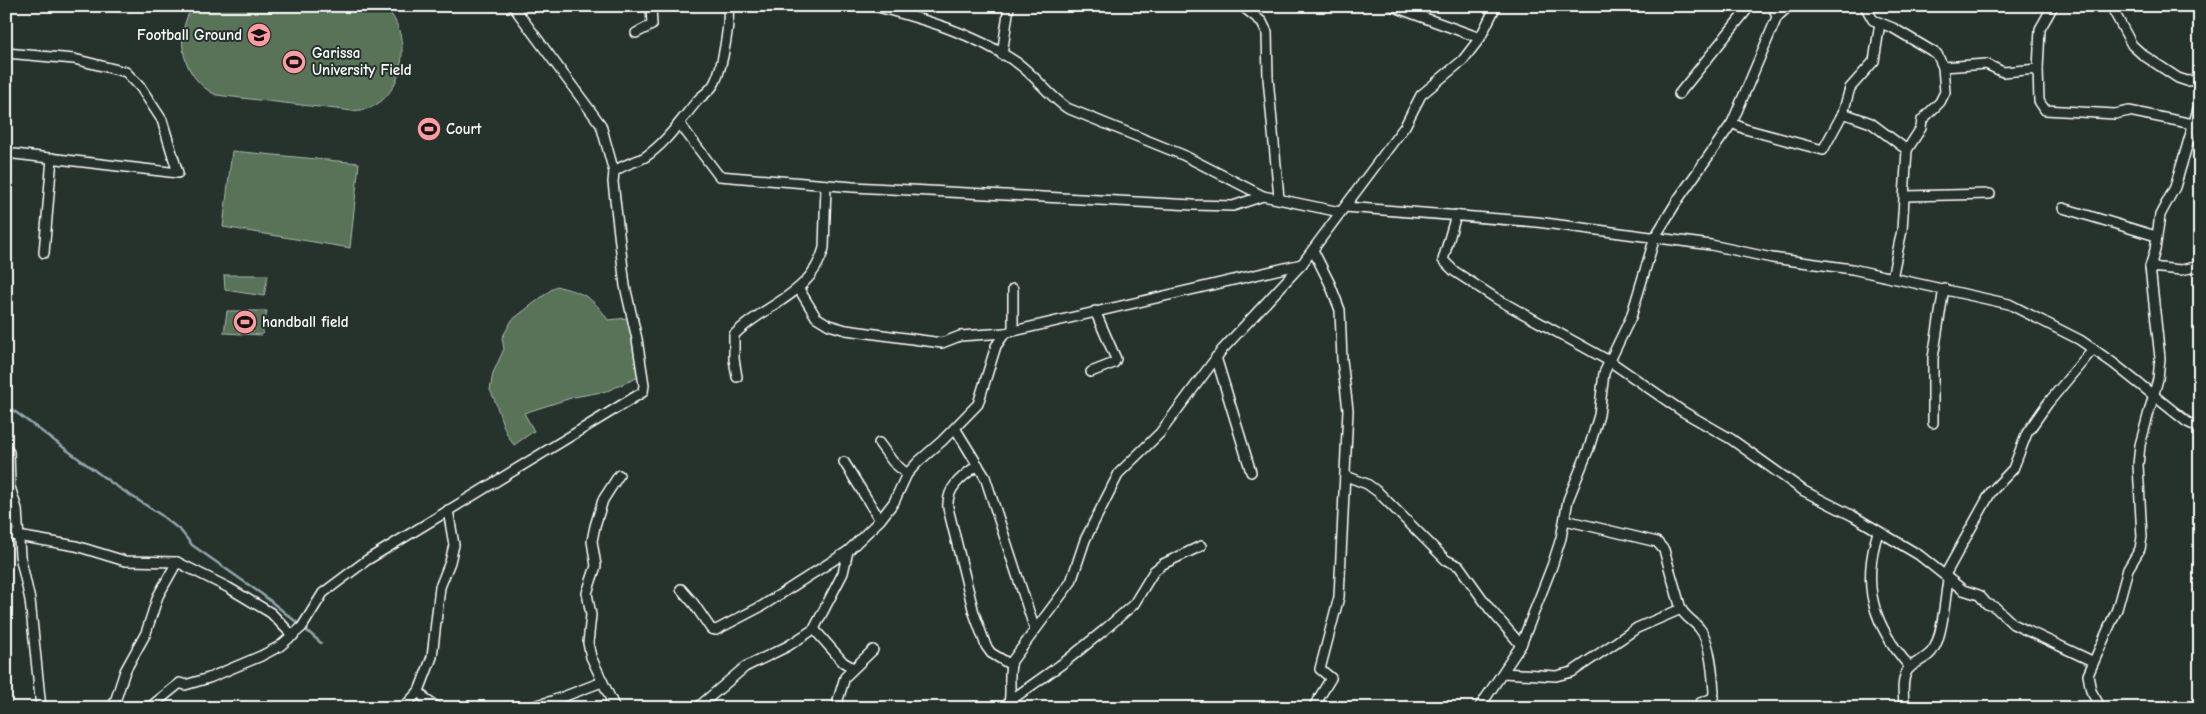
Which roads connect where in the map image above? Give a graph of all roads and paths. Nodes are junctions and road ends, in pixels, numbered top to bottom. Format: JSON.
{"nodes":[{"id":1,"x":513,"y":6,"type":"edge"},
{"id":2,"x":651,"y":6,"type":"edge"},
{"id":3,"x":728,"y":6,"type":"edge"},
{"id":4,"x":874,"y":6,"type":"edge"},
{"id":5,"x":1009,"y":6,"type":"edge"},
{"id":6,"x":1242,"y":6,"type":"edge"},
{"id":7,"x":1392,"y":6,"type":"edge"},
{"id":8,"x":1496,"y":6,"type":"edge"},
{"id":9,"x":1750,"y":6,"type":"edge"},
{"id":10,"x":1773,"y":6,"type":"edge"},
{"id":11,"x":1789,"y":6,"type":"edge"},
{"id":12,"x":1865,"y":6,"type":"edge"},
{"id":13,"x":2053,"y":6,"type":"edge"},
{"id":14,"x":2111,"y":6,"type":"edge"},
{"id":15,"x":1406,"y":8,"type":"edge"},
{"id":16,"x":1252,"y":10,"type":"edge"},
{"id":17,"x":1777,"y":17,"type":"junction"},
{"id":18,"x":1880,"y":23,"type":"junction"},
{"id":19,"x":636,"y":33,"type":"dead end"},
{"id":20,"x":1480,"y":38,"type":"junction"},
{"id":21,"x":6,"y":53,"type":"edge"},
{"id":22,"x":1002,"y":55,"type":"junction"},
{"id":23,"x":1944,"y":67,"type":"junction"},
{"id":24,"x":2038,"y":69,"type":"junction"},
{"id":25,"x":2200,"y":80,"type":"edge"},
{"id":26,"x":1679,"y":94,"type":"dead end"},
{"id":27,"x":2200,"y":102,"type":"edge"},
{"id":28,"x":1843,"y":114,"type":"junction"},
{"id":29,"x":1732,"y":123,"type":"junction"},
{"id":30,"x":680,"y":124,"type":"junction"},
{"id":31,"x":2193,"y":124,"type":"junction"},
{"id":32,"x":1907,"y":150,"type":"junction"},
{"id":33,"x":6,"y":153,"type":"edge"},
{"id":34,"x":52,"y":158,"type":"junction"},
{"id":35,"x":614,"y":172,"type":"junction"},
{"id":36,"x":826,"y":185,"type":"junction"},
{"id":37,"x":1990,"y":194,"type":"dead end"},
{"id":38,"x":1263,"y":196,"type":"junction"},
{"id":39,"x":1906,"y":196,"type":"junction"},
{"id":40,"x":1279,"y":198,"type":"junction"},
{"id":41,"x":2063,"y":208,"type":"dead end"},
{"id":42,"x":1342,"y":210,"type":"junction"},
{"id":43,"x":1456,"y":215,"type":"junction"},
{"id":44,"x":2156,"y":236,"type":"junction"},
{"id":45,"x":1655,"y":237,"type":"junction"},
{"id":46,"x":1312,"y":250,"type":"junction"},
{"id":47,"x":44,"y":253,"type":"dead end"},
{"id":48,"x":1302,"y":264,"type":"junction"},
{"id":49,"x":2200,"y":266,"type":"edge"},
{"id":50,"x":2150,"y":267,"type":"junction"},
{"id":51,"x":1892,"y":278,"type":"junction"},
{"id":52,"x":1944,"y":288,"type":"junction"},
{"id":53,"x":799,"y":289,"type":"junction"},
{"id":54,"x":1013,"y":289,"type":"dead end"},
{"id":55,"x":1095,"y":311,"type":"junction"},
{"id":56,"x":1009,"y":331,"type":"junction"},
{"id":57,"x":2093,"y":349,"type":"junction"},
{"id":58,"x":1216,"y":357,"type":"junction"},
{"id":59,"x":1611,"y":362,"type":"junction"},
{"id":60,"x":1091,"y":372,"type":"dead end"},
{"id":61,"x":737,"y":377,"type":"dead end"},
{"id":62,"x":2153,"y":395,"type":"junction"},
{"id":63,"x":1933,"y":423,"type":"dead end"},
{"id":64,"x":955,"y":428,"type":"junction"},
{"id":65,"x":2200,"y":428,"type":"edge"},
{"id":66,"x":879,"y":443,"type":"dead end"},
{"id":67,"x":9,"y":452,"type":"dead end"},
{"id":68,"x":844,"y":462,"type":"dead end"},
{"id":69,"x":978,"y":465,"type":"junction"},
{"id":70,"x":1251,"y":472,"type":"dead end"},
{"id":71,"x":907,"y":474,"type":"junction"},
{"id":72,"x":619,"y":475,"type":"dead end"},
{"id":73,"x":1346,"y":476,"type":"junction"},
{"id":74,"x":448,"y":510,"type":"junction"},
{"id":75,"x":880,"y":520,"type":"junction"},
{"id":76,"x":1565,"y":520,"type":"junction"},
{"id":77,"x":1878,"y":532,"type":"junction"},
{"id":78,"x":6,"y":534,"type":"edge"},
{"id":79,"x":20,"y":535,"type":"junction"},
{"id":80,"x":1201,"y":546,"type":"dead end"},
{"id":81,"x":848,"y":551,"type":"junction"},
{"id":82,"x":177,"y":562,"type":"junction"},
{"id":83,"x":1947,"y":577,"type":"junction"},
{"id":84,"x":680,"y":589,"type":"dead end"},
{"id":85,"x":1681,"y":609,"type":"junction"},
{"id":86,"x":814,"y":629,"type":"junction"},
{"id":87,"x":1035,"y":630,"type":"junction"},
{"id":88,"x":293,"y":636,"type":"junction"},
{"id":89,"x":1521,"y":645,"type":"junction"},
{"id":90,"x":873,"y":650,"type":"dead end"},
{"id":91,"x":2092,"y":661,"type":"junction"},
{"id":92,"x":1011,"y":665,"type":"junction"},
{"id":93,"x":1910,"y":667,"type":"junction"},
{"id":94,"x":853,"y":668,"type":"junction"},
{"id":95,"x":1503,"y":673,"type":"junction"},
{"id":96,"x":602,"y":682,"type":"junction"},
{"id":97,"x":419,"y":691,"type":"junction"},
{"id":98,"x":838,"y":700,"type":"dead end"},
{"id":99,"x":1010,"y":704,"type":"edge"},
{"id":100,"x":41,"y":708,"type":"edge"},
{"id":101,"x":113,"y":708,"type":"edge"},
{"id":102,"x":149,"y":708,"type":"edge"},
{"id":103,"x":403,"y":708,"type":"edge"},
{"id":104,"x":439,"y":708,"type":"edge"},
{"id":105,"x":526,"y":708,"type":"edge"},
{"id":106,"x":615,"y":708,"type":"edge"},
{"id":107,"x":697,"y":708,"type":"edge"},
{"id":108,"x":1313,"y":708,"type":"edge"},
{"id":109,"x":1479,"y":708,"type":"edge"},
{"id":110,"x":1700,"y":708,"type":"edge"},
{"id":111,"x":1904,"y":708,"type":"edge"},
{"id":112,"x":2100,"y":708,"type":"edge"}],
"edges":[{"from":1,"to":35,"type":"street"},
{"from":2,"to":19,"type":"street"},
{"from":3,"to":30,"type":"street"},
{"from":4,"to":22,"type":"street"},
{"from":5,"to":22,"type":"street"},
{"from":6,"to":16,"type":"street"},
{"from":7,"to":15,"type":"street"},
{"from":8,"to":20,"type":"street"},
{"from":9,"to":26,"type":"street"},
{"from":10,"to":17,"type":"street"},
{"from":11,"to":17,"type":"street"},
{"from":12,"to":18,"type":"street"},
{"from":13,"to":24,"type":"street"},
{"from":14,"to":25,"type":"street"},
{"from":15,"to":20,"type":"street"},
{"from":16,"to":40,"type":"street"},
{"from":17,"to":29,"type":"street"},
{"from":18,"to":23,"type":"street"},
{"from":18,"to":28,"type":"street"},
{"from":20,"to":42,"type":"street"},
{"from":21,"to":34,"type":"street"},
{"from":22,"to":38,"type":"street"},
{"from":23,"to":24,"type":"street"},
{"from":23,"to":32,"type":"street"},
{"from":24,"to":31,"type":"street"},
{"from":27,"to":31,"type":"street"},
{"from":28,"to":29,"type":"street"},
{"from":28,"to":32,"type":"street"},
{"from":29,"to":45,"type":"street"},
{"from":30,"to":35,"type":"street"},
{"from":30,"to":36,"type":"street"},
{"from":31,"to":44,"type":"street"},
{"from":32,"to":39,"type":"street"},
{"from":33,"to":34,"type":"street"},
{"from":34,"to":47,"type":"street"},
{"from":35,"to":74,"type":"street"},
{"from":36,"to":38,"type":"street"},
{"from":36,"to":53,"type":"street"},
{"from":37,"to":39,"type":"street"},
{"from":38,"to":40,"type":"street"},
{"from":39,"to":51,"type":"street"},
{"from":40,"to":42,"type":"street"},
{"from":41,"to":44,"type":"street"},
{"from":42,"to":43,"type":"street"},
{"from":42,"to":46,"type":"street"},
{"from":43,"to":45,"type":"street"},
{"from":43,"to":59,"type":"street"},
{"from":44,"to":50,"type":"street"},
{"from":45,"to":51,"type":"street"},
{"from":45,"to":59,"type":"street"},
{"from":46,"to":48,"type":"street"},
{"from":46,"to":73,"type":"street"},
{"from":48,"to":55,"type":"street"},
{"from":48,"to":58,"type":"street"},
{"from":49,"to":50,"type":"street"},
{"from":50,"to":62,"type":"street"},
{"from":51,"to":52,"type":"street"},
{"from":52,"to":57,"type":"street"},
{"from":52,"to":63,"type":"street"},
{"from":53,"to":56,"type":"street"},
{"from":53,"to":61,"type":"street"},
{"from":54,"to":56,"type":"street"},
{"from":55,"to":56,"type":"street"},
{"from":55,"to":60,"type":"street"},
{"from":56,"to":64,"type":"street"},
{"from":57,"to":62,"type":"street"},
{"from":57,"to":83,"type":"street"},
{"from":58,"to":70,"type":"street"},
{"from":58,"to":87,"type":"street"},
{"from":59,"to":76,"type":"street"},
{"from":59,"to":77,"type":"street"},
{"from":62,"to":65,"type":"street"},
{"from":62,"to":91,"type":"street"},
{"from":64,"to":69,"type":"street"},
{"from":64,"to":71,"type":"street"},
{"from":66,"to":71,"type":"street"},
{"from":67,"to":79,"type":"street"},
{"from":68,"to":75,"type":"street"},
{"from":69,"to":87,"type":"street"},
{"from":69,"to":92,"type":"street"},
{"from":71,"to":75,"type":"street"},
{"from":72,"to":96,"type":"street"},
{"from":73,"to":89,"type":"street"},
{"from":73,"to":108,"type":"street"},
{"from":74,"to":88,"type":"street"},
{"from":74,"to":97,"type":"street"},
{"from":75,"to":81,"type":"street"},
{"from":76,"to":85,"type":"street"},
{"from":76,"to":89,"type":"street"},
{"from":77,"to":83,"type":"street"},
{"from":77,"to":93,"type":"street"},
{"from":78,"to":79,"type":"street"},
{"from":79,"to":82,"type":"street"},
{"from":79,"to":100,"type":"street"},
{"from":80,"to":99,"type":"street"},
{"from":81,"to":84,"type":"street"},
{"from":81,"to":86,"type":"street"},
{"from":82,"to":88,"type":"street"},
{"from":82,"to":101,"type":"street"},
{"from":83,"to":91,"type":"street"},
{"from":83,"to":93,"type":"street"},
{"from":85,"to":95,"type":"street"},
{"from":85,"to":110,"type":"street"},
{"from":86,"to":94,"type":"street"},
{"from":86,"to":107,"type":"street"},
{"from":87,"to":92,"type":"street"},
{"from":88,"to":102,"type":"street"},
{"from":89,"to":95,"type":"street"},
{"from":90,"to":94,"type":"street"},
{"from":91,"to":112,"type":"street"},
{"from":92,"to":99,"type":"street"},
{"from":93,"to":111,"type":"street"},
{"from":94,"to":98,"type":"street"},
{"from":95,"to":109,"type":"street"},
{"from":96,"to":105,"type":"street"},
{"from":96,"to":106,"type":"street"},
{"from":97,"to":103,"type":"street"},
{"from":97,"to":104,"type":"street"}]}
